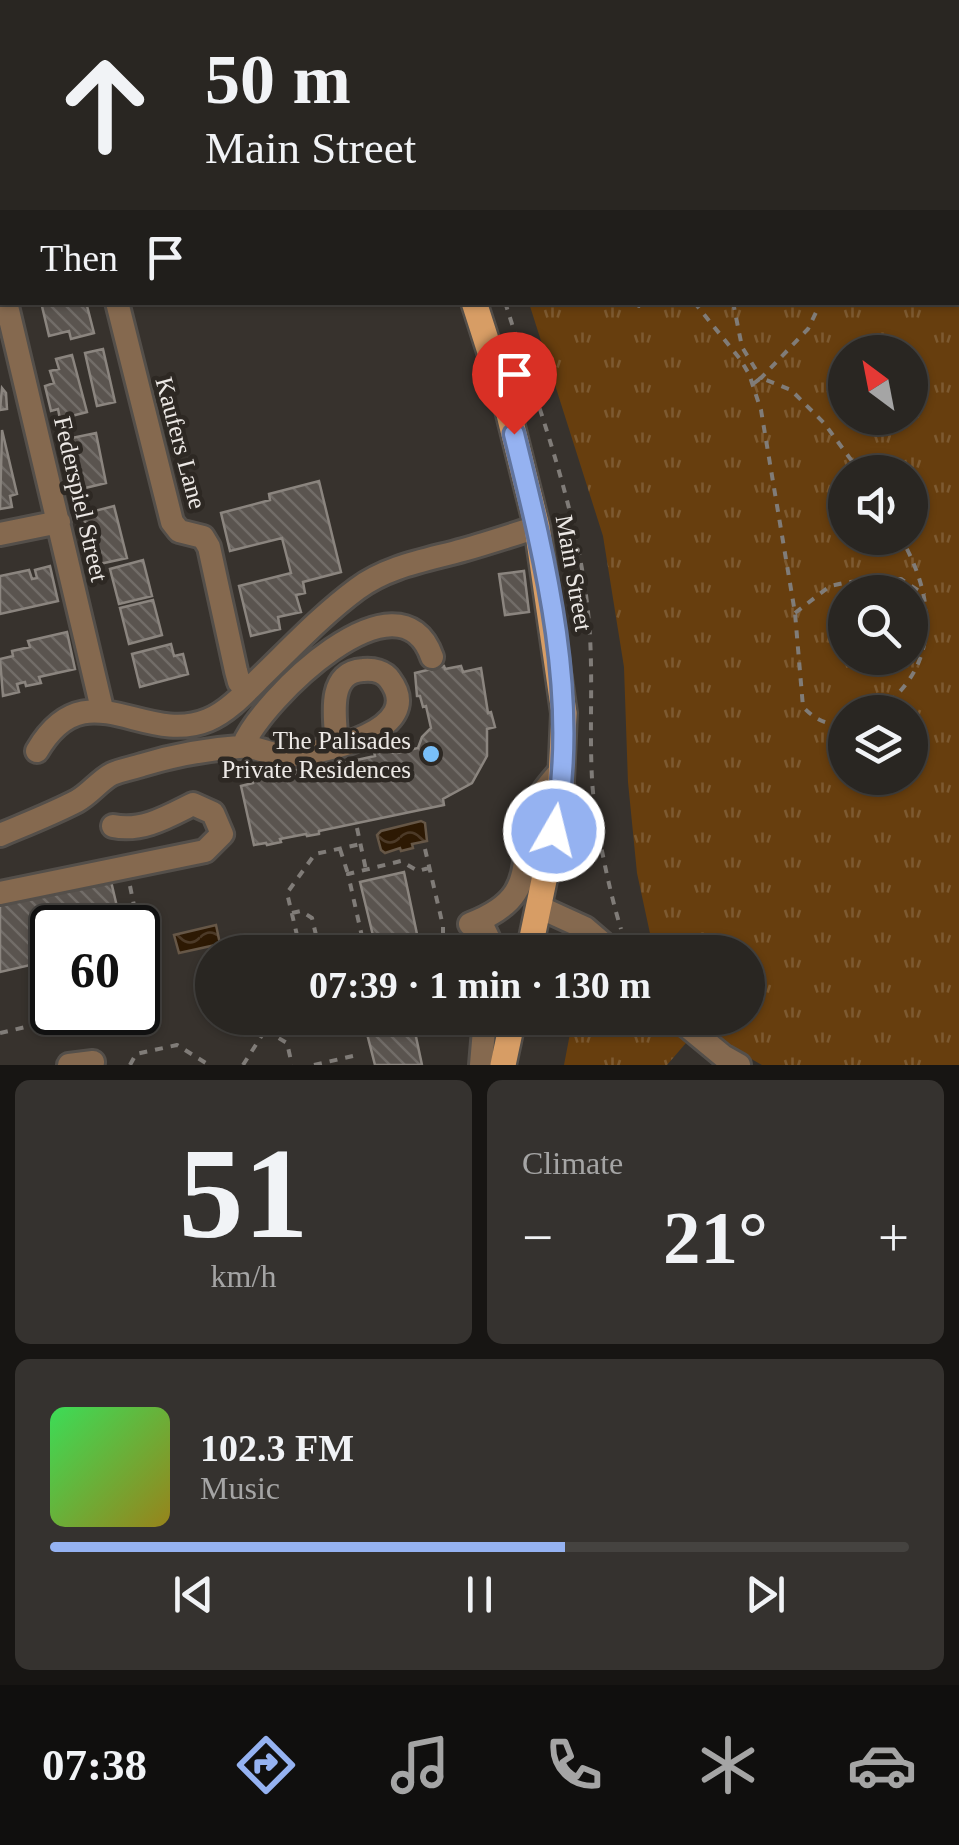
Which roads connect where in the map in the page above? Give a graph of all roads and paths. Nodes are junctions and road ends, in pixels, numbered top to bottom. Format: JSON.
{"nodes":[{"id":1,"x":7,"y":305,"type":"edge"},
{"id":2,"x":118,"y":305,"type":"edge"},
{"id":3,"x":475,"y":305,"type":"edge"},
{"id":4,"x":697,"y":305,"type":"edge"},
{"id":5,"x":733,"y":305,"type":"edge"},
{"id":6,"x":820,"y":305,"type":"edge"},
{"id":7,"x":746,"y":362,"type":"junction"},
{"id":8,"x":761,"y":378,"type":"junction"},
{"id":9,"x":753,"y":384,"type":"junction"},
{"id":10,"x":848,"y":455,"type":"edge"},
{"id":11,"x":58,"y":522,"type":"junction"},
{"id":12,"x":536,"y":527,"type":"junction"},
{"id":13,"x":0,"y":534,"type":"edge"},
{"id":14,"x":828,"y":588,"type":"edge"},
{"id":15,"x":795,"y":613,"type":"junction"},
{"id":16,"x":432,"y":657,"type":"dead end"},
{"id":17,"x":909,"y":675,"type":"edge"},
{"id":18,"x":248,"y":690,"type":"junction"},
{"id":19,"x":891,"y":695,"type":"edge"},
{"id":20,"x":102,"y":709,"type":"junction"},
{"id":21,"x":828,"y":724,"type":"edge"},
{"id":22,"x":183,"y":728,"type":"junction"},
{"id":23,"x":337,"y":745,"type":"dead end"},
{"id":24,"x":242,"y":746,"type":"junction"},
{"id":25,"x":37,"y":751,"type":"dead end"},
{"id":26,"x":187,"y":756,"type":"junction"},
{"id":27,"x":562,"y":769,"type":"junction"},
{"id":28,"x":94,"y":792,"type":"junction"},
{"id":29,"x":358,"y":828,"type":"dead end"},
{"id":30,"x":0,"y":835,"type":"edge"},
{"id":31,"x":361,"y":844,"type":"junction"},
{"id":32,"x":340,"y":848,"type":"junction"},
{"id":33,"x":425,"y":849,"type":"dead end"},
{"id":34,"x":126,"y":867,"type":"junction"},
{"id":35,"x":430,"y":868,"type":"junction"},
{"id":36,"x":366,"y":870,"type":"junction"},
{"id":37,"x":348,"y":874,"type":"junction"},
{"id":38,"x":0,"y":893,"type":"edge"},
{"id":39,"x":134,"y":905,"type":"edge"},
{"id":40,"x":539,"y":906,"type":"junction"},
{"id":41,"x":292,"y":912,"type":"junction"},
{"id":42,"x":297,"y":935,"type":"edge"},
{"id":43,"x":316,"y":935,"type":"edge"},
{"id":44,"x":362,"y":935,"type":"edge"},
{"id":45,"x":443,"y":935,"type":"edge"},
{"id":46,"x":486,"y":935,"type":"edge"},
{"id":47,"x":532,"y":935,"type":"edge"},
{"id":48,"x":593,"y":935,"type":"edge"},
{"id":49,"x":30,"y":1026,"type":"edge"},
{"id":50,"x":0,"y":1033,"type":"edge"},
{"id":51,"x":262,"y":1035,"type":"edge"},
{"id":52,"x":273,"y":1035,"type":"edge"},
{"id":53,"x":484,"y":1035,"type":"edge"},
{"id":54,"x":512,"y":1035,"type":"edge"},
{"id":55,"x":697,"y":1035,"type":"edge"},
{"id":56,"x":353,"y":1056,"type":"dead end"},
{"id":57,"x":130,"y":1065,"type":"edge"},
{"id":58,"x":209,"y":1065,"type":"edge"},
{"id":59,"x":243,"y":1065,"type":"edge"},
{"id":60,"x":292,"y":1065,"type":"edge"},
{"id":61,"x":314,"y":1065,"type":"edge"},
{"id":62,"x":481,"y":1065,"type":"edge"},
{"id":63,"x":504,"y":1065,"type":"edge"},
{"id":64,"x":739,"y":1065,"type":"edge"}],
"edges":[{"from":1,"to":11,"type":"street","name":"Federspiel Street"},
{"from":2,"to":18,"type":"street","name":"Kaufers Lane"},
{"from":3,"to":12,"type":"main road","name":"Main Street"},
{"from":4,"to":7,"type":"path"},
{"from":5,"to":7,"type":"path"},
{"from":6,"to":8,"type":"path"},
{"from":7,"to":8,"type":"path"},
{"from":7,"to":9,"type":"path"},
{"from":8,"to":9,"type":"path"},
{"from":8,"to":10,"type":"path"},
{"from":9,"to":15,"type":"path"},
{"from":11,"to":13,"type":"street"},
{"from":11,"to":20,"type":"street","name":"Federspiel Street"},
{"from":12,"to":18,"type":"street"},
{"from":12,"to":27,"type":"main road","name":"Main Street"},
{"from":14,"to":15,"type":"path"},
{"from":15,"to":21,"type":"path"},
{"from":16,"to":24,"type":"street"},
{"from":17,"to":19,"type":"path"},
{"from":18,"to":22,"type":"street"},
{"from":20,"to":22,"type":"street"},
{"from":20,"to":25,"type":"street"},
{"from":22,"to":26,"type":"street"},
{"from":23,"to":24,"type":"street"},
{"from":24,"to":26,"type":"street"},
{"from":26,"to":28,"type":"street"},
{"from":27,"to":40,"type":"main road","name":"Main Street"},
{"from":27,"to":46,"type":"street"},
{"from":28,"to":30,"type":"street"},
{"from":28,"to":34,"type":"street"},
{"from":29,"to":31,"type":"path"},
{"from":31,"to":32,"type":"path"},
{"from":31,"to":36,"type":"path"},
{"from":32,"to":37,"type":"path"},
{"from":32,"to":41,"type":"path"},
{"from":33,"to":35,"type":"path"},
{"from":34,"to":38,"type":"street"},
{"from":34,"to":39,"type":"path"},
{"from":35,"to":36,"type":"path"},
{"from":35,"to":45,"type":"path"},
{"from":36,"to":37,"type":"path"},
{"from":37,"to":44,"type":"path"},
{"from":40,"to":47,"type":"main road","name":"Main Street"},
{"from":40,"to":48,"type":"street"},
{"from":41,"to":42,"type":"path"},
{"from":41,"to":43,"type":"path"},
{"from":49,"to":50,"type":"path"},
{"from":51,"to":59,"type":"path"},
{"from":52,"to":60,"type":"path"},
{"from":53,"to":62,"type":"street"},
{"from":54,"to":63,"type":"main road"},
{"from":55,"to":64,"type":"street"},
{"from":56,"to":61,"type":"path"},
{"from":57,"to":58,"type":"path"}]}
